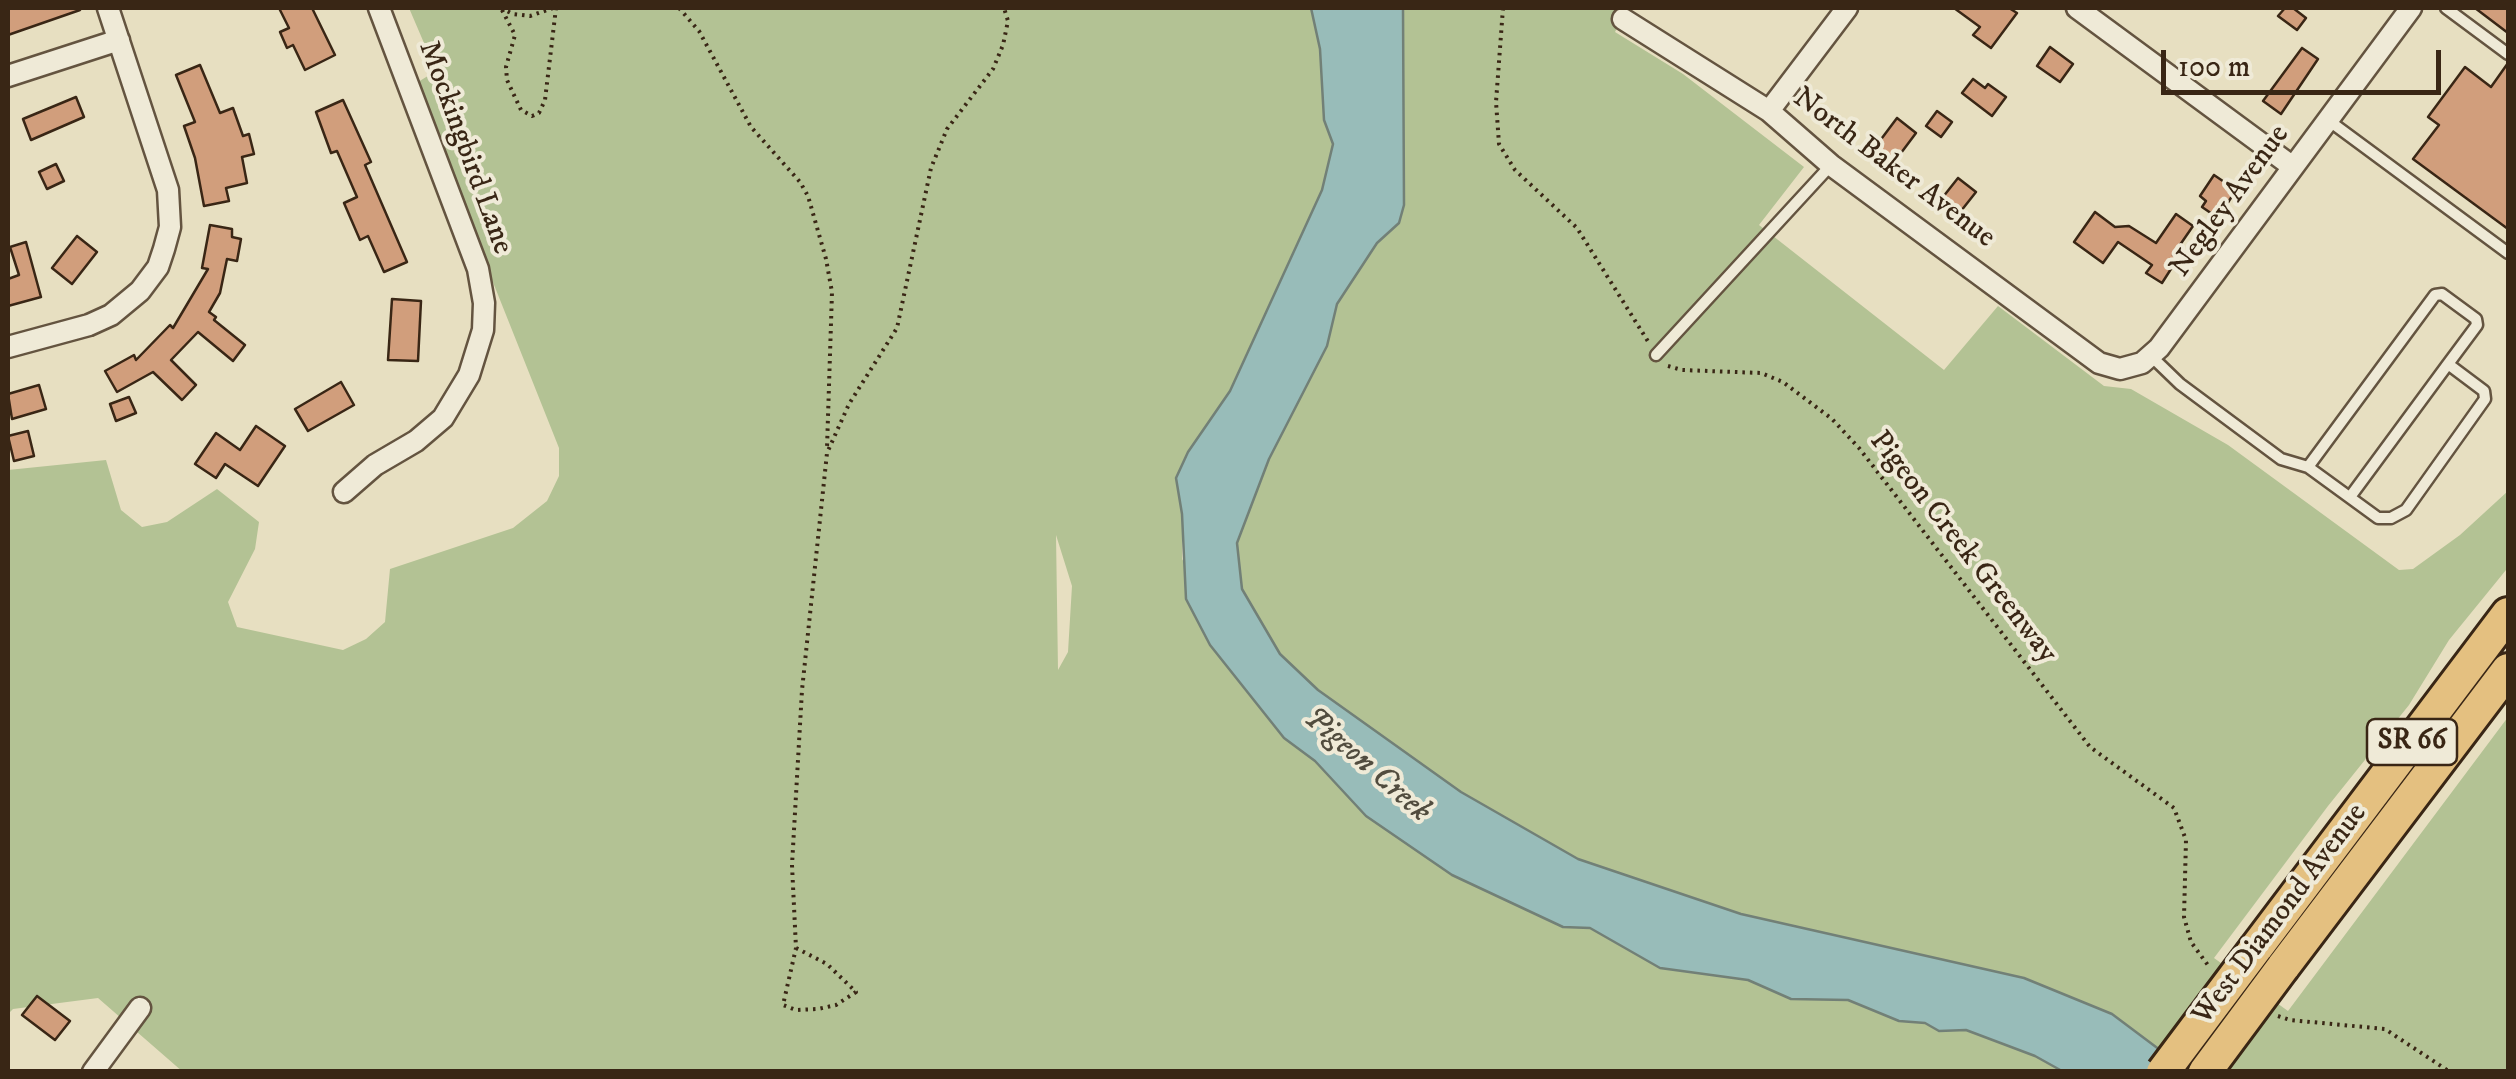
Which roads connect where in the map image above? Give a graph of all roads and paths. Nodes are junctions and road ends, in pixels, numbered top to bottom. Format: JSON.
{"nodes":[{"id":1,"x":108,"y":8,"type":"edge"},
{"id":2,"x":379,"y":8,"type":"edge"},
{"id":3,"x":554,"y":8,"type":"edge"},
{"id":4,"x":679,"y":8,"type":"edge"},
{"id":5,"x":1004,"y":8,"type":"edge"},
{"id":6,"x":1503,"y":8,"type":"edge"},
{"id":7,"x":1847,"y":8,"type":"edge"},
{"id":8,"x":2077,"y":8,"type":"edge"},
{"id":9,"x":2411,"y":8,"type":"edge"},
{"id":10,"x":2446,"y":8,"type":"edge"},
{"id":11,"x":501,"y":9,"type":"edge"},
{"id":12,"x":1623,"y":20,"type":"dead end"},
{"id":13,"x":119,"y":40,"type":"junction"},
{"id":14,"x":2508,"y":54,"type":"edge"},
{"id":15,"x":8,"y":76,"type":"edge"},
{"id":16,"x":1768,"y":111,"type":"junction"},
{"id":17,"x":2328,"y":120,"type":"junction"},
{"id":18,"x":1830,"y":165,"type":"junction"},
{"id":19,"x":2293,"y":167,"type":"junction"},
{"id":20,"x":2508,"y":253,"type":"edge"},
{"id":21,"x":8,"y":347,"type":"edge"},
{"id":22,"x":1656,"y":355,"type":"junction"},
{"id":23,"x":2151,"y":356,"type":"junction"},
{"id":24,"x":2448,"y":364,"type":"junction"},
{"id":25,"x":2122,"y":369,"type":"joint"},
{"id":26,"x":827,"y":453,"type":"junction"},
{"id":27,"x":2308,"y":467,"type":"junction"},
{"id":28,"x":344,"y":492,"type":"dead end"},
{"id":29,"x":2350,"y":498,"type":"junction"},
{"id":30,"x":2508,"y":614,"type":"edge"},
{"id":31,"x":2508,"y":670,"type":"edge"},
{"id":32,"x":796,"y":948,"type":"junction"},
{"id":33,"x":2214,"y":972,"type":"dead end"},
{"id":34,"x":140,"y":1008,"type":"dead end"},
{"id":35,"x":2276,"y":1015,"type":"dead end"},
{"id":36,"x":93,"y":1072,"type":"edge"},
{"id":37,"x":2162,"y":1072,"type":"edge"},
{"id":38,"x":2205,"y":1072,"type":"edge"},
{"id":39,"x":2450,"y":1072,"type":"edge"}],
"edges":[{"from":1,"to":13,"type":"street"},
{"from":2,"to":28,"type":"street","name":"Mockingbird Lane"},
{"from":3,"to":11,"type":"path"},
{"from":3,"to":11,"type":"path"},
{"from":4,"to":26,"type":"path"},
{"from":5,"to":26,"type":"path"},
{"from":6,"to":22,"type":"path"},
{"from":7,"to":16,"type":"street"},
{"from":8,"to":19,"type":"street"},
{"from":9,"to":17,"type":"street","name":"Negley Avenue"},
{"from":10,"to":14,"type":"lane"},
{"from":12,"to":16,"type":"street","name":"North Baker Avenue"},
{"from":13,"to":15,"type":"street"},
{"from":13,"to":21,"type":"street"},
{"from":16,"to":18,"type":"street","name":"North Baker Avenue"},
{"from":17,"to":19,"type":"street","name":"Negley Avenue"},
{"from":17,"to":20,"type":"lane"},
{"from":18,"to":22,"type":"lane"},
{"from":18,"to":25,"type":"street","name":"North Baker Avenue"},
{"from":19,"to":23,"type":"street","name":"Negley Avenue"},
{"from":22,"to":33,"type":"path","name":"Pigeon Creek Greenway"},
{"from":23,"to":25,"type":"street","name":"Negley Avenue"},
{"from":23,"to":27,"type":"lane"},
{"from":24,"to":27,"type":"lane"},
{"from":24,"to":29,"type":"lane"},
{"from":24,"to":29,"type":"lane"},
{"from":26,"to":32,"type":"path"},
{"from":27,"to":29,"type":"lane"},
{"from":30,"to":37,"type":"main road","name":"West Diamond Avenue","number":"SR 66","bridge":true},
{"from":31,"to":38,"type":"main road","name":"West Diamond Avenue","number":"SR 66","bridge":true},
{"from":32,"to":32,"type":"path"},
{"from":34,"to":36,"type":"street"},
{"from":35,"to":39,"type":"path"}]}
